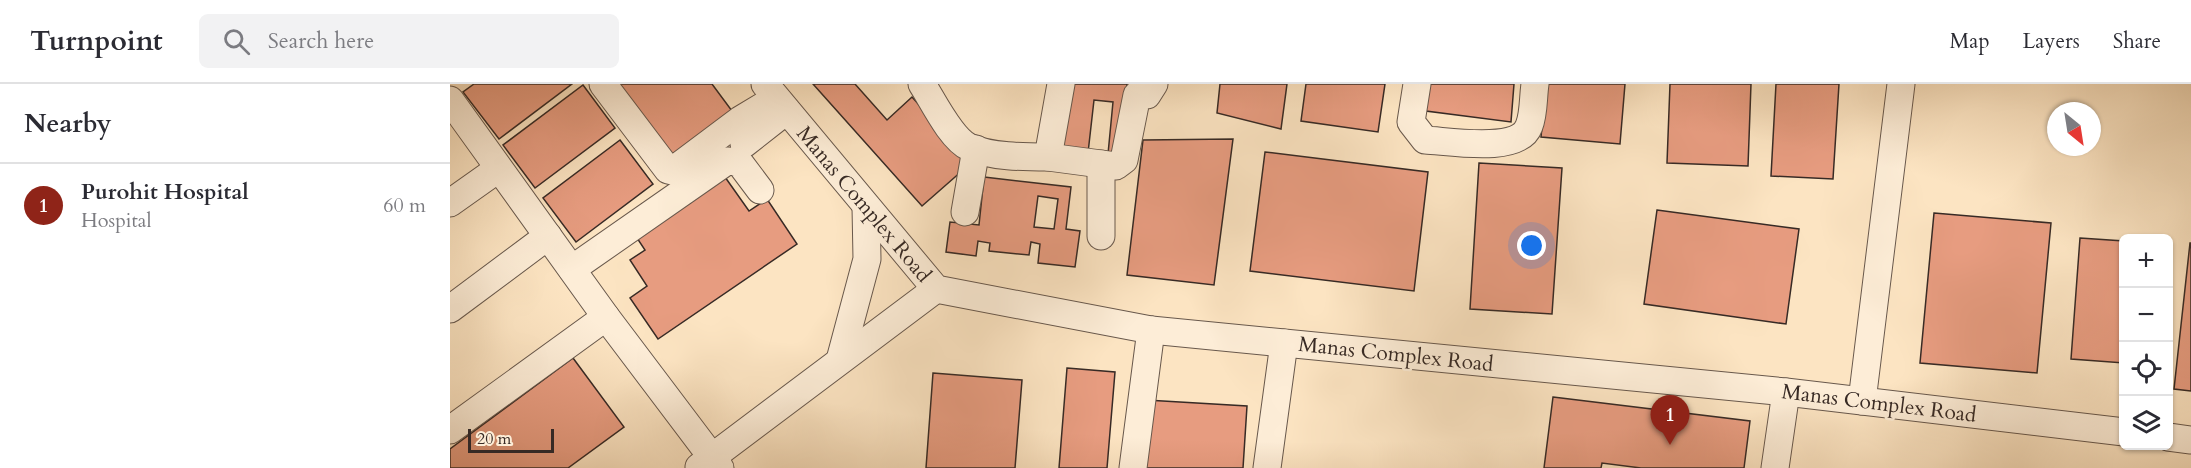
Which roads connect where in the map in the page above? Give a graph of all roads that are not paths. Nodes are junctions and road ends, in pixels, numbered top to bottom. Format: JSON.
{"nodes":[{"id":1,"x":603,"y":84,"type":"edge"},
{"id":2,"x":922,"y":84,"type":"edge"},
{"id":3,"x":1061,"y":84,"type":"edge"},
{"id":4,"x":1154,"y":84,"type":"edge"},
{"id":5,"x":1417,"y":84,"type":"edge"},
{"id":6,"x":1535,"y":84,"type":"edge"},
{"id":7,"x":1901,"y":84,"type":"edge"},
{"id":8,"x":775,"y":98,"type":"edge"},
{"id":9,"x":450,"y":100,"type":"edge"},
{"id":10,"x":744,"y":144,"type":"dead end"},
{"id":11,"x":976,"y":149,"type":"junction"},
{"id":12,"x":1048,"y":158,"type":"junction"},
{"id":13,"x":1101,"y":164,"type":"junction"},
{"id":14,"x":498,"y":169,"type":"junction"},
{"id":15,"x":760,"y":190,"type":"dead end"},
{"id":16,"x":450,"y":203,"type":"edge"},
{"id":17,"x":866,"y":207,"type":"junction"},
{"id":18,"x":965,"y":212,"type":"dead end"},
{"id":19,"x":548,"y":236,"type":"junction"},
{"id":20,"x":1101,"y":236,"type":"dead end"},
{"id":21,"x":572,"y":269,"type":"junction"},
{"id":22,"x":936,"y":289,"type":"junction"},
{"id":23,"x":450,"y":309,"type":"edge"},
{"id":24,"x":606,"y":317,"type":"junction"},
{"id":25,"x":1151,"y":330,"type":"junction"},
{"id":26,"x":1284,"y":343,"type":"junction"},
{"id":27,"x":840,"y":360,"type":"junction"},
{"id":28,"x":1786,"y":392,"type":"junction"},
{"id":29,"x":1862,"y":401,"type":"junction"},
{"id":30,"x":450,"y":430,"type":"edge"},
{"id":31,"x":2119,"y":431,"type":"edge"},
{"id":32,"x":2173,"y":438,"type":"edge"},
{"id":33,"x":2191,"y":440,"type":"edge"},
{"id":34,"x":710,"y":464,"type":"edge"},
{"id":35,"x":1133,"y":468,"type":"edge"},
{"id":36,"x":1267,"y":468,"type":"edge"},
{"id":37,"x":1775,"y":468,"type":"edge"}],
"edges":[{"from":1,"to":8,"type":"street"},
{"from":2,"to":11,"type":"street"},
{"from":3,"to":12,"type":"street"},
{"from":4,"to":13,"type":"street"},
{"from":5,"to":6,"type":"street"},
{"from":7,"to":29,"type":"street"},
{"from":8,"to":10,"type":"street"},
{"from":8,"to":17,"type":"street","name":"Manas Complex Road"},
{"from":9,"to":14,"type":"street"},
{"from":11,"to":12,"type":"street"},
{"from":11,"to":18,"type":"street"},
{"from":12,"to":13,"type":"street"},
{"from":13,"to":20,"type":"street"},
{"from":14,"to":16,"type":"street"},
{"from":14,"to":19,"type":"street"},
{"from":15,"to":21,"type":"street"},
{"from":17,"to":22,"type":"street","name":"Manas Complex Road"},
{"from":17,"to":27,"type":"street"},
{"from":19,"to":21,"type":"street"},
{"from":19,"to":23,"type":"street"},
{"from":21,"to":24,"type":"street"},
{"from":22,"to":25,"type":"street","name":"Manas Complex Road"},
{"from":22,"to":27,"type":"street"},
{"from":24,"to":30,"type":"street"},
{"from":24,"to":34,"type":"street"},
{"from":25,"to":26,"type":"street","name":"Manas Complex Road"},
{"from":25,"to":35,"type":"street"},
{"from":26,"to":28,"type":"street","name":"Manas Complex Road"},
{"from":26,"to":36,"type":"street"},
{"from":27,"to":34,"type":"street"},
{"from":28,"to":29,"type":"street","name":"Manas Complex Road"},
{"from":28,"to":37,"type":"street"},
{"from":29,"to":31,"type":"street","name":"Manas Complex Road"},
{"from":32,"to":33,"type":"street"}]}
